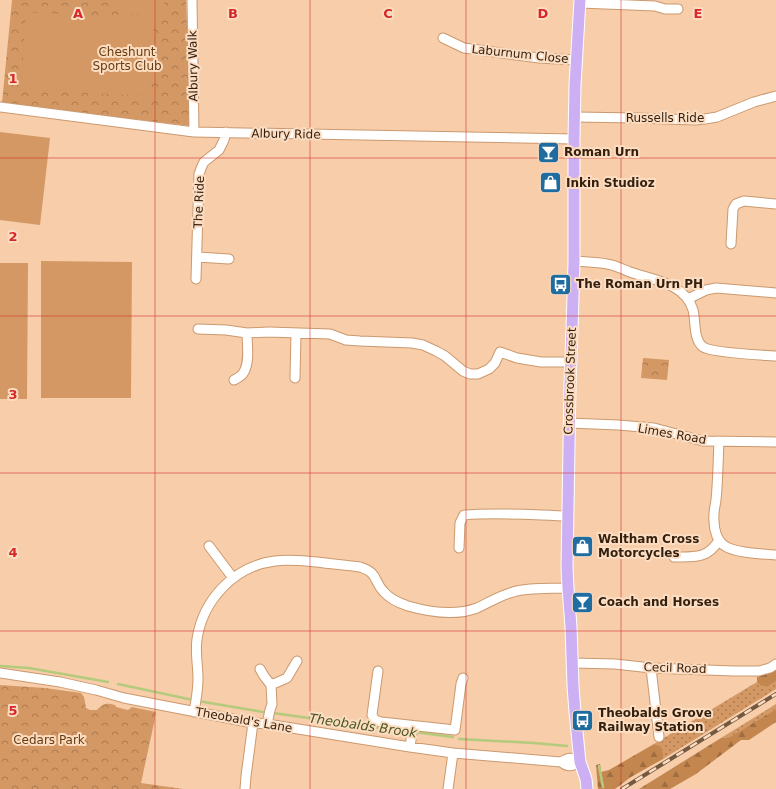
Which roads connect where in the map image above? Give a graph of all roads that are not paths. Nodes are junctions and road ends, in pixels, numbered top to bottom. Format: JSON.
{"nodes":[{"id":1,"x":192,"y":0,"type":"edge"},
{"id":2,"x":580,"y":1,"type":"edge"},
{"id":3,"x":678,"y":9,"type":"dead end"},
{"id":4,"x":443,"y":38,"type":"dead end"},
{"id":5,"x":576,"y":60,"type":"junction"},
{"id":6,"x":776,"y":96,"type":"edge"},
{"id":7,"x":0,"y":107,"type":"edge"},
{"id":8,"x":575,"y":117,"type":"junction"},
{"id":9,"x":194,"y":132,"type":"junction"},
{"id":10,"x":226,"y":132,"type":"junction"},
{"id":11,"x":574,"y":139,"type":"junction"},
{"id":12,"x":776,"y":204,"type":"edge"},
{"id":13,"x":731,"y":244,"type":"dead end"},
{"id":14,"x":197,"y":257,"type":"junction"},
{"id":15,"x":229,"y":259,"type":"dead end"},
{"id":16,"x":574,"y":261,"type":"junction"},
{"id":17,"x":196,"y":279,"type":"dead end"},
{"id":18,"x":776,"y":293,"type":"edge"},
{"id":19,"x":688,"y":299,"type":"junction"},
{"id":20,"x":198,"y":329,"type":"dead end"},
{"id":21,"x":247,"y":333,"type":"junction"},
{"id":22,"x":296,"y":333,"type":"junction"},
{"id":23,"x":776,"y":356,"type":"edge"},
{"id":24,"x":570,"y":362,"type":"junction"},
{"id":25,"x":294,"y":378,"type":"dead end"},
{"id":26,"x":234,"y":380,"type":"dead end"},
{"id":27,"x":569,"y":422,"type":"junction"},
{"id":28,"x":719,"y":441,"type":"junction"},
{"id":29,"x":776,"y":442,"type":"edge"},
{"id":30,"x":568,"y":516,"type":"junction"},
{"id":31,"x":719,"y":540,"type":"junction"},
{"id":32,"x":209,"y":546,"type":"dead end"},
{"id":33,"x":459,"y":548,"type":"dead end"},
{"id":34,"x":776,"y":555,"type":"edge"},
{"id":35,"x":674,"y":557,"type":"dead end"},
{"id":36,"x":233,"y":578,"type":"junction"},
{"id":37,"x":568,"y":588,"type":"junction"},
{"id":38,"x":297,"y":661,"type":"dead end"},
{"id":39,"x":572,"y":663,"type":"junction"},
{"id":40,"x":776,"y":664,"type":"edge"},
{"id":41,"x":651,"y":668,"type":"junction"},
{"id":42,"x":260,"y":669,"type":"dead end"},
{"id":43,"x":378,"y":671,"type":"dead end"},
{"id":44,"x":0,"y":674,"type":"edge"},
{"id":45,"x":463,"y":678,"type":"dead end"},
{"id":46,"x":271,"y":685,"type":"junction"},
{"id":47,"x":194,"y":712,"type":"junction"},
{"id":48,"x":269,"y":716,"type":"junction"},
{"id":49,"x":253,"y":723,"type":"junction"},
{"id":50,"x":412,"y":735,"type":"junction"},
{"id":51,"x":659,"y":737,"type":"dead end"},
{"id":52,"x":453,"y":753,"type":"junction"},
{"id":53,"x":580,"y":762,"type":"junction"},
{"id":54,"x":246,"y":789,"type":"edge"},
{"id":55,"x":448,"y":789,"type":"edge"},
{"id":56,"x":587,"y":789,"type":"edge"}],
"edges":[{"from":1,"to":9,"type":"street","name":"Albury Walk"},
{"from":2,"to":3,"type":"street"},
{"from":2,"to":5,"type":"main road","name":"Crossbrook Street"},
{"from":4,"to":5,"type":"street","name":"Laburnum Close"},
{"from":5,"to":8,"type":"main road","name":"Crossbrook Street"},
{"from":6,"to":8,"type":"street","name":"Russells Ride"},
{"from":7,"to":9,"type":"street","name":"Albury Ride"},
{"from":8,"to":11,"type":"main road","name":"Crossbrook Street"},
{"from":9,"to":10,"type":"street","name":"Albury Ride"},
{"from":10,"to":11,"type":"street","name":"Albury Ride"},
{"from":10,"to":14,"type":"street","name":"The Ride"},
{"from":11,"to":16,"type":"main road","name":"Crossbrook Street"},
{"from":12,"to":13,"type":"street"},
{"from":14,"to":15,"type":"street"},
{"from":14,"to":17,"type":"street","name":"The Ride"},
{"from":16,"to":19,"type":"street"},
{"from":16,"to":24,"type":"main road","name":"Crossbrook Street"},
{"from":18,"to":19,"type":"street"},
{"from":19,"to":23,"type":"street"},
{"from":20,"to":21,"type":"street"},
{"from":21,"to":22,"type":"street"},
{"from":21,"to":26,"type":"street"},
{"from":22,"to":24,"type":"street"},
{"from":22,"to":25,"type":"street"},
{"from":24,"to":27,"type":"main road","name":"Crossbrook Street"},
{"from":27,"to":28,"type":"street","name":"Limes Road"},
{"from":27,"to":30,"type":"main road","name":"Crossbrook Street"},
{"from":28,"to":29,"type":"street","name":"Limes Road"},
{"from":28,"to":31,"type":"street"},
{"from":30,"to":33,"type":"street"},
{"from":30,"to":37,"type":"main road","name":"Crossbrook Street"},
{"from":31,"to":34,"type":"street"},
{"from":31,"to":35,"type":"street"},
{"from":32,"to":36,"type":"street"},
{"from":36,"to":37,"type":"street"},
{"from":36,"to":47,"type":"street"},
{"from":37,"to":39,"type":"main road","name":"Crossbrook Street"},
{"from":38,"to":46,"type":"street"},
{"from":39,"to":41,"type":"street","name":"Cecil Road"},
{"from":39,"to":53,"type":"main road","name":"Crossbrook Street"},
{"from":40,"to":41,"type":"street","name":"Cecil Road"},
{"from":41,"to":51,"type":"street"},
{"from":42,"to":46,"type":"street"},
{"from":43,"to":50,"type":"street"},
{"from":44,"to":47,"type":"street","name":"Theobald's Lane"},
{"from":45,"to":50,"type":"street"},
{"from":46,"to":48,"type":"street"},
{"from":47,"to":49,"type":"street","name":"Theobald's Lane"},
{"from":48,"to":49,"type":"street","name":"Theobald's Lane"},
{"from":48,"to":50,"type":"street","name":"Theobald's Lane"},
{"from":49,"to":54,"type":"street"},
{"from":50,"to":52,"type":"street","name":"Theobald's Lane"},
{"from":52,"to":53,"type":"street","name":"Theobald's Lane"},
{"from":52,"to":55,"type":"street"},
{"from":53,"to":56,"type":"main road","name":"Crossbrook Street"}]}
